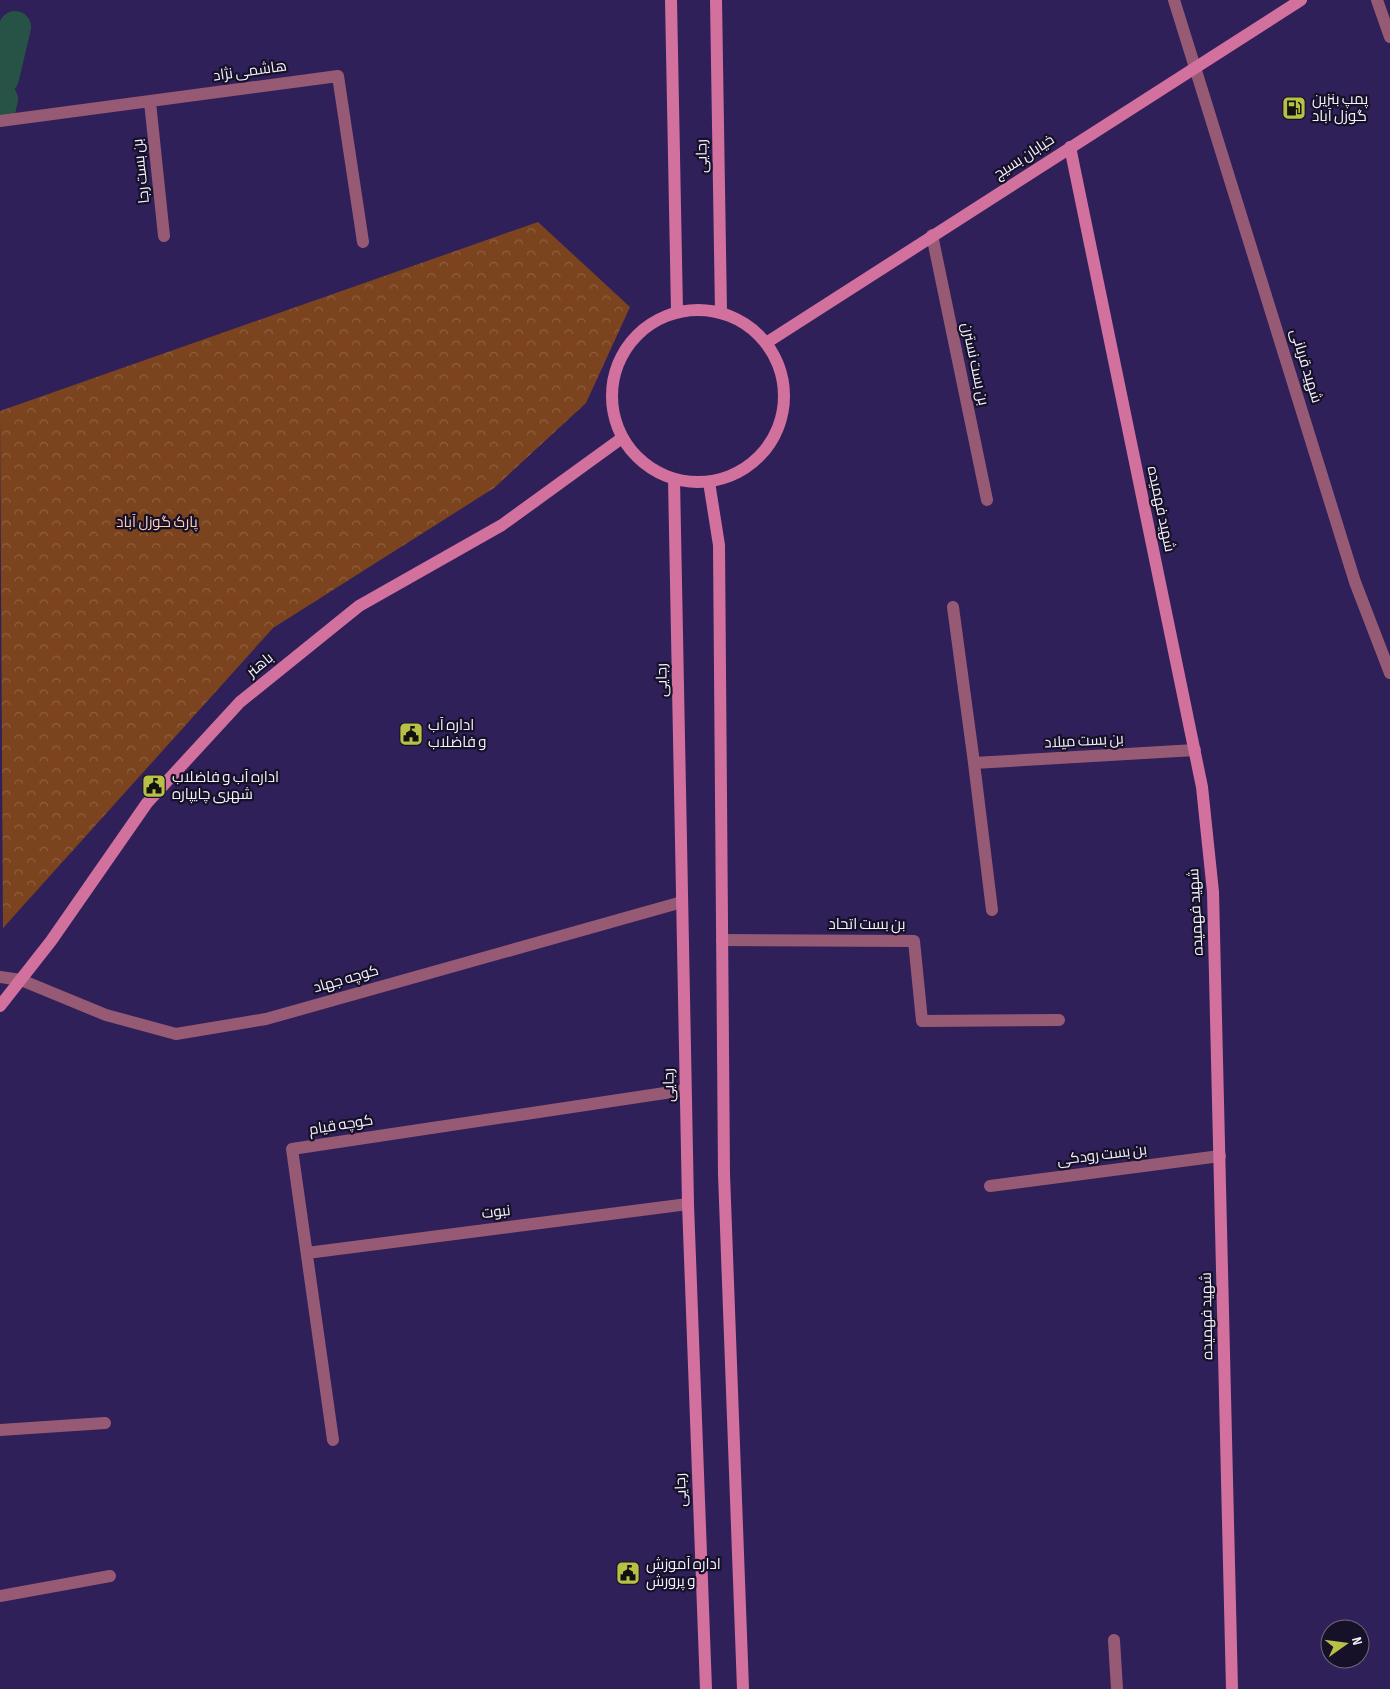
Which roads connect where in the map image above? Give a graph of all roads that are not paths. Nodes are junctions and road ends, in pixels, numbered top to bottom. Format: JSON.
{"nodes":[{"id":1,"x":671,"y":0,"type":"edge"},
{"id":2,"x":716,"y":0,"type":"edge"},
{"id":3,"x":1174,"y":0,"type":"edge"},
{"id":4,"x":1301,"y":0,"type":"edge"},
{"id":5,"x":1377,"y":0,"type":"edge"},
{"id":6,"x":1390,"y":37,"type":"edge"},
{"id":7,"x":1197,"y":66,"type":"junction"},
{"id":8,"x":150,"y":102,"type":"junction"},
{"id":9,"x":0,"y":121,"type":"edge"},
{"id":10,"x":1070,"y":147,"type":"junction"},
{"id":11,"x":932,"y":235,"type":"junction"},
{"id":12,"x":164,"y":236,"type":"dead end"},
{"id":13,"x":363,"y":242,"type":"dead end"},
{"id":14,"x":677,"y":311,"type":"junction"},
{"id":15,"x":721,"y":312,"type":"junction"},
{"id":16,"x":766,"y":343,"type":"junction"},
{"id":17,"x":622,"y":438,"type":"junction"},
{"id":18,"x":674,"y":479,"type":"junction"},
{"id":19,"x":709,"y":482,"type":"junction"},
{"id":20,"x":987,"y":500,"type":"dead end"},
{"id":21,"x":953,"y":607,"type":"dead end"},
{"id":22,"x":1390,"y":673,"type":"edge"},
{"id":23,"x":1195,"y":750,"type":"junction"},
{"id":24,"x":974,"y":763,"type":"junction"},
{"id":25,"x":682,"y":902,"type":"junction"},
{"id":26,"x":992,"y":910,"type":"dead end"},
{"id":27,"x":722,"y":940,"type":"junction"},
{"id":28,"x":0,"y":977,"type":"edge"},
{"id":29,"x":21,"y":980,"type":"junction"},
{"id":30,"x":0,"y":1006,"type":"edge"},
{"id":31,"x":1059,"y":1020,"type":"dead end"},
{"id":32,"x":685,"y":1090,"type":"junction"},
{"id":33,"x":1220,"y":1156,"type":"junction"},
{"id":34,"x":990,"y":1186,"type":"dead end"},
{"id":35,"x":688,"y":1204,"type":"junction"},
{"id":36,"x":307,"y":1252,"type":"junction"},
{"id":37,"x":105,"y":1423,"type":"dead end"},
{"id":38,"x":0,"y":1430,"type":"edge"},
{"id":39,"x":333,"y":1440,"type":"dead end"},
{"id":40,"x":110,"y":1576,"type":"dead end"},
{"id":41,"x":0,"y":1596,"type":"edge"},
{"id":42,"x":1114,"y":1640,"type":"dead end"},
{"id":43,"x":706,"y":1689,"type":"edge"},
{"id":44,"x":743,"y":1689,"type":"edge"},
{"id":45,"x":1117,"y":1689,"type":"edge"},
{"id":46,"x":1232,"y":1689,"type":"edge"}],
"edges":[{"from":1,"to":14,"type":"street","name":"رجایی"},
{"from":2,"to":15,"type":"street","name":"رجایی"},
{"from":3,"to":7,"type":"street","name":"شهید قربانی"},
{"from":4,"to":7,"type":"street","name":"خیابان بسیج"},
{"from":5,"to":6,"type":"street"},
{"from":7,"to":10,"type":"street","name":"خیابان بسیج"},
{"from":7,"to":22,"type":"street","name":"شهید قربانی"},
{"from":8,"to":9,"type":"street","name":"هاشمی نژاد"},
{"from":8,"to":12,"type":"street","name":"بن بست رجا"},
{"from":8,"to":13,"type":"street","name":"هاشمی نژاد"},
{"from":10,"to":11,"type":"street","name":"خیابان بسیج"},
{"from":10,"to":23,"type":"street","name":"شهید فهمیده"},
{"from":11,"to":16,"type":"street","name":"خیابان بسیج"},
{"from":11,"to":20,"type":"street","name":"بن بست نسترن"},
{"from":14,"to":15,"type":"street"},
{"from":14,"to":17,"type":"street"},
{"from":15,"to":16,"type":"street"},
{"from":16,"to":19,"type":"street"},
{"from":17,"to":18,"type":"street"},
{"from":17,"to":29,"type":"street","name":"باهنر"},
{"from":18,"to":19,"type":"street"},
{"from":18,"to":25,"type":"street","name":"رجایی"},
{"from":19,"to":27,"type":"street"},
{"from":21,"to":24,"type":"street"},
{"from":23,"to":24,"type":"street","name":"بن بست میلاد"},
{"from":23,"to":33,"type":"street","name":"شهید فهمیده"},
{"from":24,"to":26,"type":"street"},
{"from":25,"to":29,"type":"street","name":"کوچه جهاد"},
{"from":25,"to":32,"type":"street","name":"رجایی"},
{"from":27,"to":31,"type":"street","name":"بن بست اتحاد"},
{"from":27,"to":44,"type":"street"},
{"from":28,"to":29,"type":"street","name":"کوچه جهاد"},
{"from":29,"to":30,"type":"street","name":"باهنر"},
{"from":32,"to":35,"type":"street","name":"رجایی"},
{"from":32,"to":36,"type":"street","name":"کوچه قیام"},
{"from":33,"to":34,"type":"street","name":"بن بست رودکی"},
{"from":33,"to":46,"type":"street","name":"شهید فهمیده"},
{"from":35,"to":36,"type":"street","name":"نبوت"},
{"from":35,"to":43,"type":"street","name":"رجایی"},
{"from":36,"to":39,"type":"street","name":"کوچه قیام"},
{"from":37,"to":38,"type":"street"},
{"from":40,"to":41,"type":"street"},
{"from":42,"to":45,"type":"street"}]}
